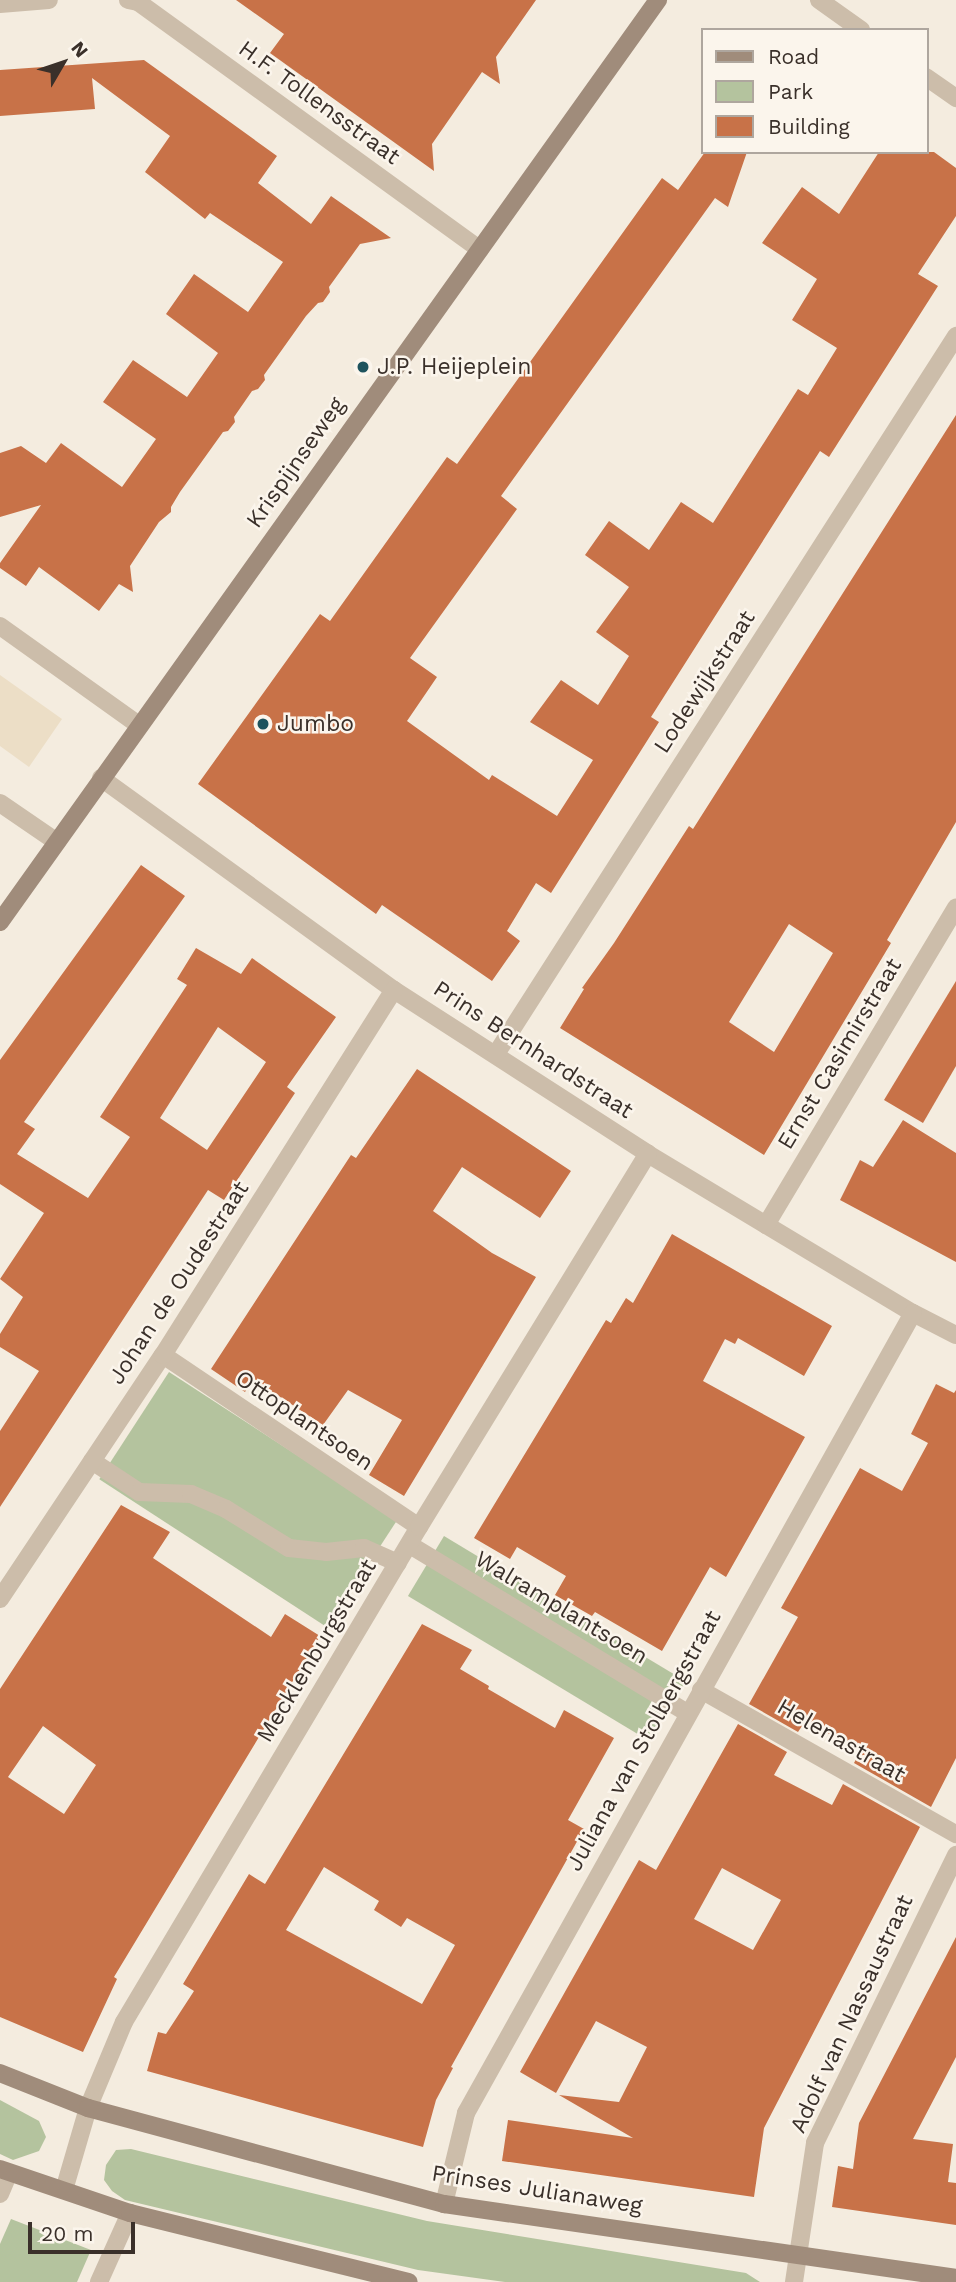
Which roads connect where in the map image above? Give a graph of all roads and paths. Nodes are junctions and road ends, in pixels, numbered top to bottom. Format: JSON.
{"nodes":[{"id":1,"x":48,"y":0,"type":"edge"},
{"id":2,"x":659,"y":0,"type":"edge"},
{"id":3,"x":819,"y":0,"type":"edge"},
{"id":4,"x":135,"y":1,"type":"edge"},
{"id":5,"x":0,"y":4,"type":"edge"},
{"id":6,"x":858,"y":28,"type":"edge"},
{"id":7,"x":928,"y":78,"type":"edge"},
{"id":8,"x":956,"y":98,"type":"edge"},
{"id":9,"x":480,"y":250,"type":"junction"},
{"id":10,"x":956,"y":336,"type":"edge"},
{"id":11,"x":0,"y":626,"type":"edge"},
{"id":12,"x":139,"y":725,"type":"junction"},
{"id":13,"x":101,"y":778,"type":"junction"},
{"id":14,"x":0,"y":803,"type":"edge"},
{"id":15,"x":57,"y":842,"type":"junction"},
{"id":16,"x":956,"y":907,"type":"edge"},
{"id":17,"x":0,"y":922,"type":"edge"},
{"id":18,"x":394,"y":990,"type":"junction"},
{"id":19,"x":496,"y":1054,"type":"junction"},
{"id":20,"x":648,"y":1154,"type":"junction"},
{"id":21,"x":765,"y":1225,"type":"junction"},
{"id":22,"x":913,"y":1313,"type":"junction"},
{"id":23,"x":956,"y":1335,"type":"edge"},
{"id":24,"x":163,"y":1356,"type":"junction"},
{"id":25,"x":92,"y":1461,"type":"junction"},
{"id":26,"x":419,"y":1527,"type":"junction"},
{"id":27,"x":410,"y":1545,"type":"junction"},
{"id":28,"x":398,"y":1563,"type":"junction"},
{"id":29,"x":0,"y":1599,"type":"edge"},
{"id":30,"x":701,"y":1690,"type":"junction"},
{"id":31,"x":687,"y":1713,"type":"junction"},
{"id":32,"x":956,"y":1834,"type":"edge"},
{"id":33,"x":956,"y":1855,"type":"edge"},
{"id":34,"x":0,"y":2073,"type":"edge"},
{"id":35,"x":88,"y":2108,"type":"junction"},
{"id":36,"x":5,"y":2171,"type":"edge"},
{"id":37,"x":64,"y":2190,"type":"junction"},
{"id":38,"x":0,"y":2194,"type":"edge"},
{"id":39,"x":444,"y":2204,"type":"junction"},
{"id":40,"x":130,"y":2213,"type":"junction"},
{"id":41,"x":797,"y":2253,"type":"junction"},
{"id":42,"x":956,"y":2278,"type":"edge"},
{"id":43,"x":99,"y":2282,"type":"edge"},
{"id":44,"x":409,"y":2282,"type":"edge"},
{"id":45,"x":794,"y":2282,"type":"edge"}],
"edges":[{"from":1,"to":5,"type":"street"},
{"from":2,"to":9,"type":"street","name":"Krispijnseweg"},
{"from":3,"to":6,"type":"street"},
{"from":4,"to":9,"type":"street","name":"H.F. Tollensstraat"},
{"from":7,"to":8,"type":"street"},
{"from":9,"to":12,"type":"street","name":"Krispijnseweg"},
{"from":10,"to":19,"type":"street","name":"Lodewijkstraat"},
{"from":11,"to":12,"type":"street"},
{"from":12,"to":13,"type":"street","name":"Krispijnseweg"},
{"from":13,"to":15,"type":"street","name":"Krispijnseweg"},
{"from":13,"to":18,"type":"street","name":"Prins Bernhardstraat"},
{"from":14,"to":15,"type":"street"},
{"from":15,"to":17,"type":"street","name":"Krispijnseweg"},
{"from":16,"to":21,"type":"street","name":"Ernst Casimirstraat"},
{"from":18,"to":19,"type":"street","name":"Prins Bernhardstraat"},
{"from":18,"to":24,"type":"street","name":"Johan de Oudestraat"},
{"from":19,"to":20,"type":"street","name":"Prins Bernhardstraat"},
{"from":20,"to":21,"type":"street","name":"Prins Bernhardstraat"},
{"from":20,"to":26,"type":"street","name":"Mecklenburgstraat"},
{"from":21,"to":22,"type":"street","name":"Prins Bernhardstraat"},
{"from":22,"to":23,"type":"street","name":"Prins Bernhardstraat"},
{"from":22,"to":30,"type":"street","name":"Juliana van Stolbergstraat"},
{"from":24,"to":25,"type":"street","name":"Johan de Oudestraat"},
{"from":24,"to":26,"type":"street","name":"Ottoplantsoen"},
{"from":25,"to":28,"type":"street"},
{"from":25,"to":29,"type":"street","name":"Johan de Oudestraat"},
{"from":26,"to":27,"type":"street","name":"Mecklenburgstraat"},
{"from":27,"to":28,"type":"street","name":"Mecklenburgstraat"},
{"from":27,"to":31,"type":"street","name":"Walramplantsoen"},
{"from":28,"to":35,"type":"street","name":"Mecklenburgstraat"},
{"from":30,"to":31,"type":"street","name":"Juliana van Stolbergstraat"},
{"from":30,"to":32,"type":"street","name":"Helenastraat"},
{"from":31,"to":39,"type":"street","name":"Juliana van Stolbergstraat"},
{"from":33,"to":41,"type":"street","name":"Adolf van Nassaustraat"},
{"from":34,"to":35,"type":"street","name":"Prinses Julianaweg"},
{"from":35,"to":37,"type":"street","name":"Mecklenburgstraat"},
{"from":35,"to":39,"type":"street","name":"Prinses Julianaweg"},
{"from":36,"to":37,"type":"street"},
{"from":36,"to":38,"type":"street"},
{"from":37,"to":40,"type":"street"},
{"from":39,"to":41,"type":"street","name":"Prinses Julianaweg"},
{"from":40,"to":43,"type":"street"},
{"from":40,"to":44,"type":"street"},
{"from":41,"to":42,"type":"street","name":"Prinses Julianaweg"},
{"from":41,"to":45,"type":"street","name":"Adolf van Nassaustraat"}]}
